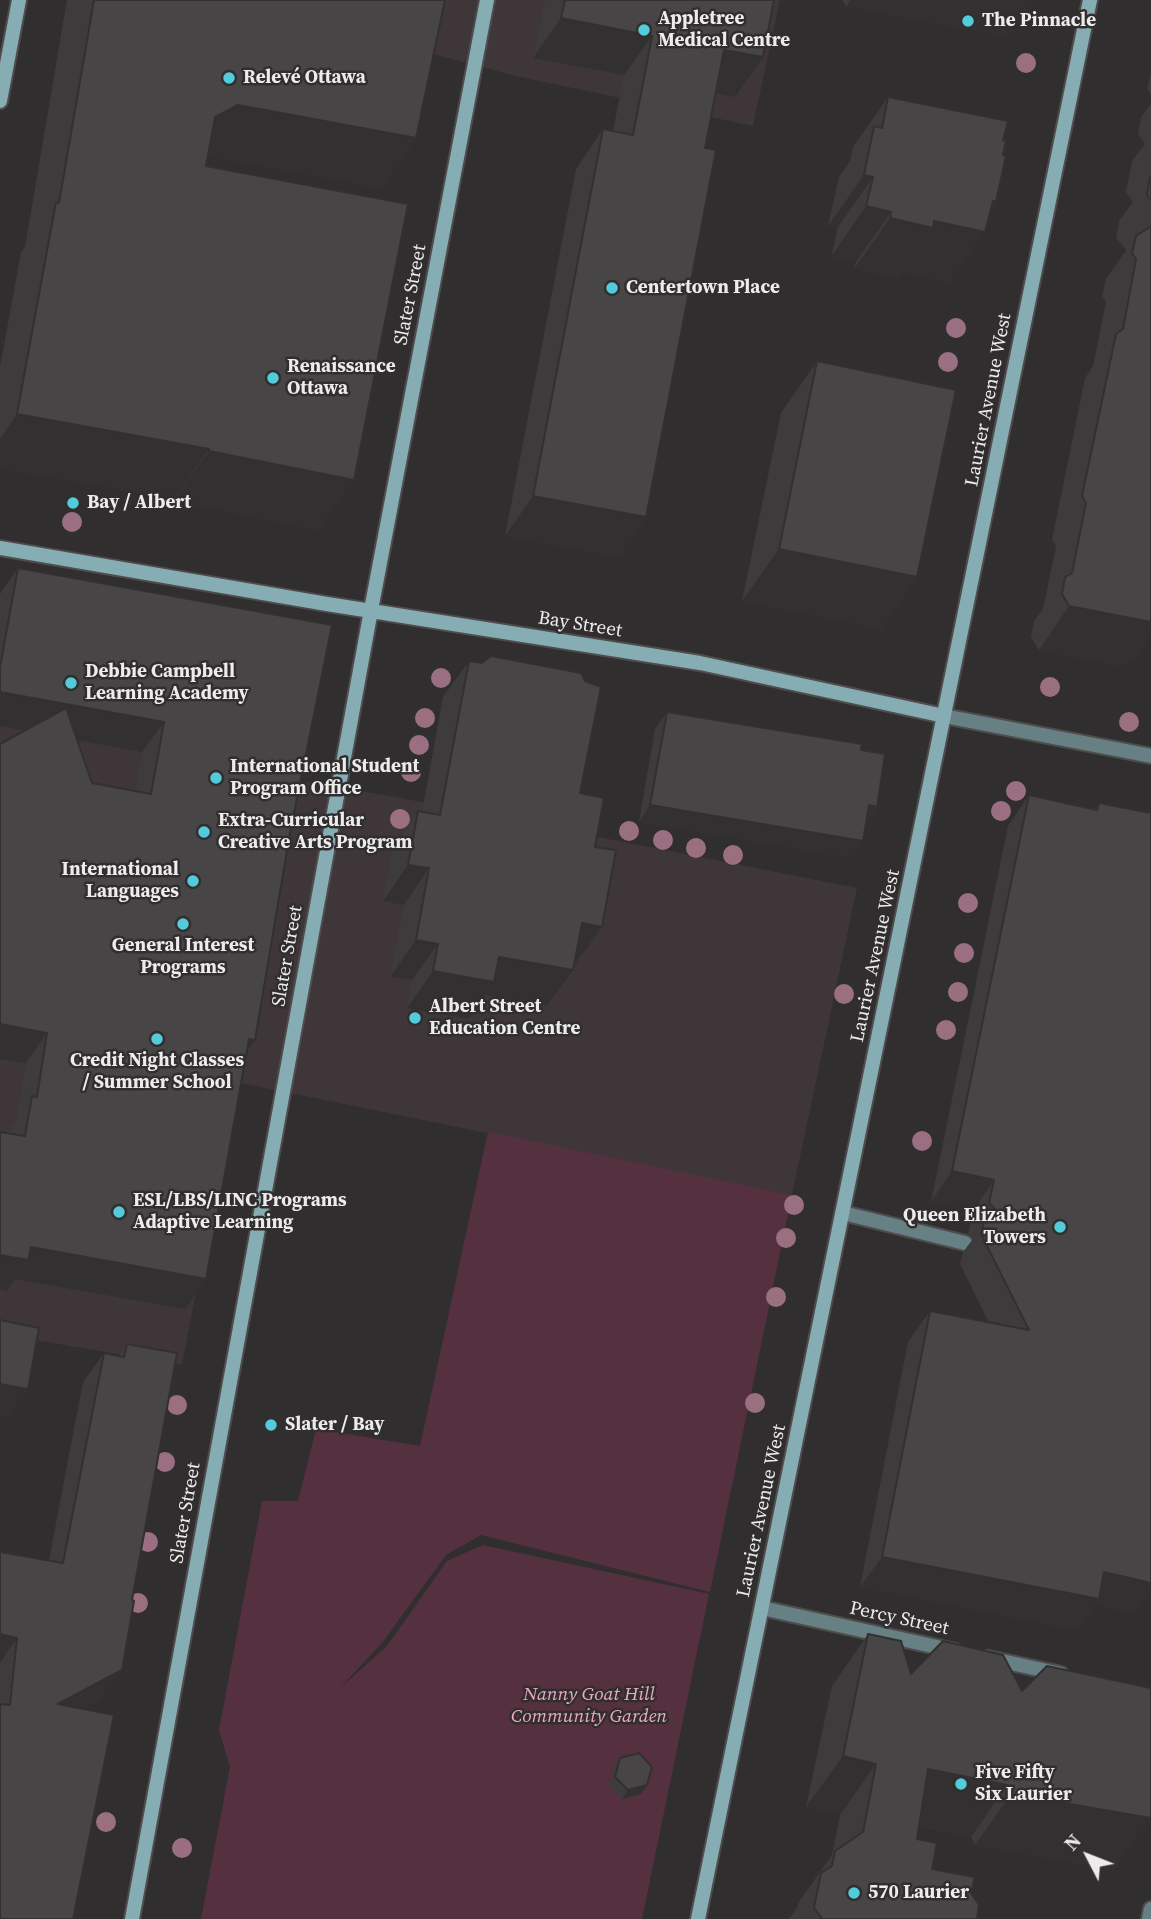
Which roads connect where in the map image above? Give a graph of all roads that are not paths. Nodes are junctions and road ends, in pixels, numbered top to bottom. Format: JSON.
{"nodes":[{"id":1,"x":19,"y":0,"type":"edge"},
{"id":2,"x":486,"y":0,"type":"edge"},
{"id":3,"x":1090,"y":0,"type":"edge"},
{"id":4,"x":0,"y":101,"type":"edge"},
{"id":5,"x":0,"y":548,"type":"edge"},
{"id":6,"x":371,"y":610,"type":"junction"},
{"id":7,"x":944,"y":716,"type":"junction"},
{"id":8,"x":1151,"y":755,"type":"edge"},
{"id":9,"x":843,"y":1213,"type":"junction"},
{"id":10,"x":965,"y":1244,"type":"dead end"},
{"id":11,"x":762,"y":1608,"type":"junction"},
{"id":12,"x":1069,"y":1675,"type":"edge"},
{"id":13,"x":1151,"y":1909,"type":"edge"},
{"id":14,"x":132,"y":1919,"type":"edge"},
{"id":15,"x":698,"y":1919,"type":"edge"},
{"id":16,"x":1149,"y":1919,"type":"edge"}],
"edges":[{"from":1,"to":4,"type":"main road"},
{"from":2,"to":6,"type":"main road","name":"Slater Street"},
{"from":3,"to":7,"type":"main road","name":"Laurier Avenue West"},
{"from":5,"to":6,"type":"main road","name":"Bay Street"},
{"from":6,"to":7,"type":"main road","name":"Bay Street"},
{"from":6,"to":14,"type":"main road","name":"Slater Street"},
{"from":7,"to":8,"type":"street","name":"Bay Street"},
{"from":7,"to":9,"type":"main road","name":"Laurier Avenue West"},
{"from":9,"to":10,"type":"street"},
{"from":9,"to":11,"type":"main road","name":"Laurier Avenue West"},
{"from":11,"to":12,"type":"street","name":"Percy Street"},
{"from":11,"to":15,"type":"main road","name":"Laurier Avenue West"},
{"from":13,"to":16,"type":"street"}]}
